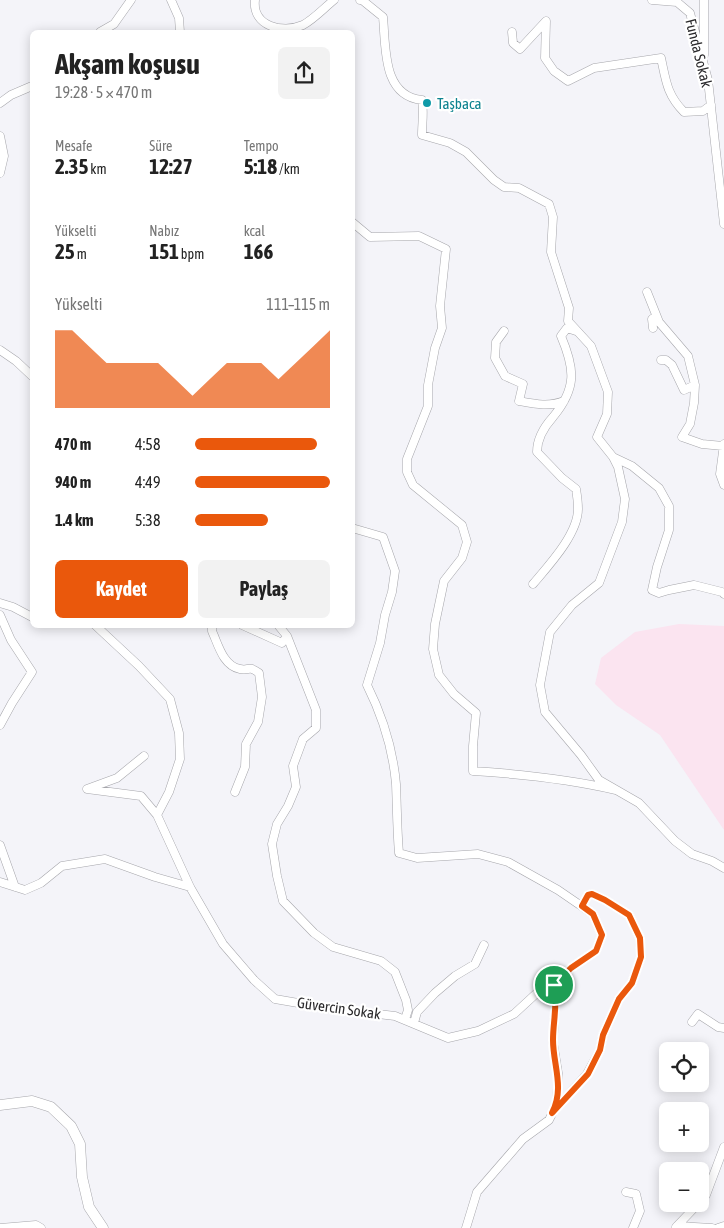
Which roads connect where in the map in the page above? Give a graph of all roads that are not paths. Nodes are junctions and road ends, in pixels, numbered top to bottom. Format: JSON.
{"nodes":[{"id":1,"x":131,"y":0,"type":"edge"},
{"id":2,"x":171,"y":0,"type":"edge"},
{"id":3,"x":255,"y":0,"type":"edge"},
{"id":4,"x":334,"y":0,"type":"edge"},
{"id":5,"x":360,"y":0,"type":"edge"},
{"id":6,"x":652,"y":0,"type":"edge"},
{"id":7,"x":704,"y":0,"type":"edge"},
{"id":8,"x":104,"y":30,"type":"edge"},
{"id":9,"x":180,"y":30,"type":"edge"},
{"id":10,"x":272,"y":30,"type":"edge"},
{"id":11,"x":512,"y":32,"type":"dead end"},
{"id":12,"x":704,"y":67,"type":"junction"},
{"id":13,"x":30,"y":87,"type":"edge"},
{"id":14,"x":0,"y":103,"type":"edge"},
{"id":15,"x":711,"y":105,"type":"junction"},
{"id":16,"x":724,"y":132,"type":"edge"},
{"id":17,"x":715,"y":133,"type":"junction"},
{"id":18,"x":0,"y":136,"type":"edge"},
{"id":19,"x":0,"y":172,"type":"edge"},
{"id":20,"x":355,"y":224,"type":"edge"},
{"id":21,"x":724,"y":224,"type":"edge"},
{"id":22,"x":647,"y":292,"type":"dead end"},
{"id":23,"x":656,"y":316,"type":"junction"},
{"id":24,"x":653,"y":328,"type":"dead end"},
{"id":25,"x":504,"y":331,"type":"dead end"},
{"id":26,"x":577,"y":332,"type":"junction"},
{"id":27,"x":0,"y":350,"type":"edge"},
{"id":28,"x":661,"y":360,"type":"dead end"},
{"id":29,"x":30,"y":374,"type":"edge"},
{"id":30,"x":695,"y":385,"type":"junction"},
{"id":31,"x":564,"y":401,"type":"junction"},
{"id":32,"x":724,"y":445,"type":"edge"},
{"id":33,"x":613,"y":457,"type":"junction"},
{"id":34,"x":724,"y":485,"type":"edge"},
{"id":35,"x":355,"y":529,"type":"edge"},
{"id":36,"x":533,"y":584,"type":"dead end"},
{"id":37,"x":724,"y":594,"type":"edge"},
{"id":38,"x":0,"y":603,"type":"edge"},
{"id":39,"x":0,"y":615,"type":"edge"},
{"id":40,"x":30,"y":616,"type":"edge"},
{"id":41,"x":98,"y":628,"type":"edge"},
{"id":42,"x":212,"y":628,"type":"edge"},
{"id":43,"x":249,"y":628,"type":"edge"},
{"id":44,"x":280,"y":628,"type":"edge"},
{"id":45,"x":286,"y":636,"type":"junction"},
{"id":46,"x":0,"y":725,"type":"edge"},
{"id":47,"x":144,"y":756,"type":"dead end"},
{"id":48,"x":616,"y":790,"type":"junction"},
{"id":49,"x":235,"y":792,"type":"dead end"},
{"id":50,"x":157,"y":815,"type":"junction"},
{"id":51,"x":0,"y":845,"type":"edge"},
{"id":52,"x":724,"y":868,"type":"edge"},
{"id":53,"x":0,"y":882,"type":"edge"},
{"id":54,"x":15,"y":887,"type":"junction"},
{"id":55,"x":190,"y":887,"type":"junction"},
{"id":56,"x":582,"y":906,"type":"junction"},
{"id":57,"x":484,"y":945,"type":"dead end"},
{"id":58,"x":554,"y":985,"type":"junction"},
{"id":59,"x":405,"y":1019,"type":"junction"},
{"id":60,"x":692,"y":1022,"type":"dead end"},
{"id":61,"x":414,"y":1023,"type":"junction"},
{"id":62,"x":724,"y":1028,"type":"edge"},
{"id":63,"x":0,"y":1105,"type":"edge"},
{"id":64,"x":552,"y":1113,"type":"junction"},
{"id":65,"x":724,"y":1148,"type":"edge"},
{"id":66,"x":709,"y":1187,"type":"edge"},
{"id":67,"x":626,"y":1192,"type":"dead end"},
{"id":68,"x":690,"y":1212,"type":"edge"},
{"id":69,"x":724,"y":1226,"type":"edge"},
{"id":70,"x":676,"y":1227,"type":"edge"},
{"id":71,"x":0,"y":1228,"type":"edge"},
{"id":72,"x":41,"y":1228,"type":"edge"},
{"id":73,"x":102,"y":1228,"type":"edge"},
{"id":74,"x":466,"y":1228,"type":"edge"},
{"id":75,"x":633,"y":1228,"type":"edge"},
{"id":76,"x":712,"y":1228,"type":"edge"},
{"id":77,"x":718,"y":1228,"type":"edge"}],
"edges":[{"from":1,"to":8,"type":"street"},
{"from":2,"to":9,"type":"street"},
{"from":3,"to":10,"type":"street"},
{"from":4,"to":10,"type":"street"},
{"from":5,"to":26,"type":"street"},
{"from":6,"to":12,"type":"street","name":"Funda Sokak"},
{"from":7,"to":12,"type":"street"},
{"from":11,"to":15,"type":"street"},
{"from":12,"to":15,"type":"street","name":"Funda Sokak"},
{"from":13,"to":14,"type":"street"},
{"from":15,"to":17,"type":"street","name":"Funda Sokak"},
{"from":16,"to":17,"type":"street"},
{"from":17,"to":21,"type":"street","name":"Funda Sokak"},
{"from":18,"to":19,"type":"street"},
{"from":20,"to":48,"type":"street"},
{"from":22,"to":23,"type":"street"},
{"from":23,"to":24,"type":"street"},
{"from":23,"to":30,"type":"street"},
{"from":25,"to":31,"type":"street"},
{"from":26,"to":31,"type":"street"},
{"from":26,"to":33,"type":"street"},
{"from":27,"to":29,"type":"street"},
{"from":28,"to":30,"type":"street"},
{"from":30,"to":32,"type":"street"},
{"from":31,"to":36,"type":"street"},
{"from":32,"to":34,"type":"street"},
{"from":33,"to":37,"type":"street"},
{"from":33,"to":48,"type":"street"},
{"from":35,"to":56,"type":"street","name":"Güvercin Sokak"},
{"from":38,"to":40,"type":"street"},
{"from":39,"to":46,"type":"street"},
{"from":41,"to":50,"type":"street"},
{"from":42,"to":49,"type":"street"},
{"from":43,"to":45,"type":"street"},
{"from":44,"to":45,"type":"street"},
{"from":45,"to":59,"type":"street"},
{"from":47,"to":50,"type":"street","name":"Güvercin Sokak"},
{"from":48,"to":52,"type":"street"},
{"from":50,"to":55,"type":"street","name":"Güvercin Sokak"},
{"from":51,"to":54,"type":"street"},
{"from":53,"to":54,"type":"street"},
{"from":54,"to":55,"type":"street"},
{"from":55,"to":59,"type":"street","name":"Güvercin Sokak"},
{"from":56,"to":58,"type":"street","name":"Güvercin Sokak"},
{"from":56,"to":64,"type":"street"},
{"from":57,"to":61,"type":"street"},
{"from":58,"to":61,"type":"street","name":"Güvercin Sokak"},
{"from":58,"to":64,"type":"street"},
{"from":59,"to":61,"type":"street","name":"Güvercin Sokak"},
{"from":60,"to":62,"type":"street"},
{"from":63,"to":73,"type":"street"},
{"from":64,"to":74,"type":"street"},
{"from":65,"to":66,"type":"street"},
{"from":67,"to":75,"type":"street"},
{"from":68,"to":70,"type":"street"},
{"from":69,"to":77,"type":"street"},
{"from":70,"to":76,"type":"street"},
{"from":71,"to":72,"type":"street"}]}
